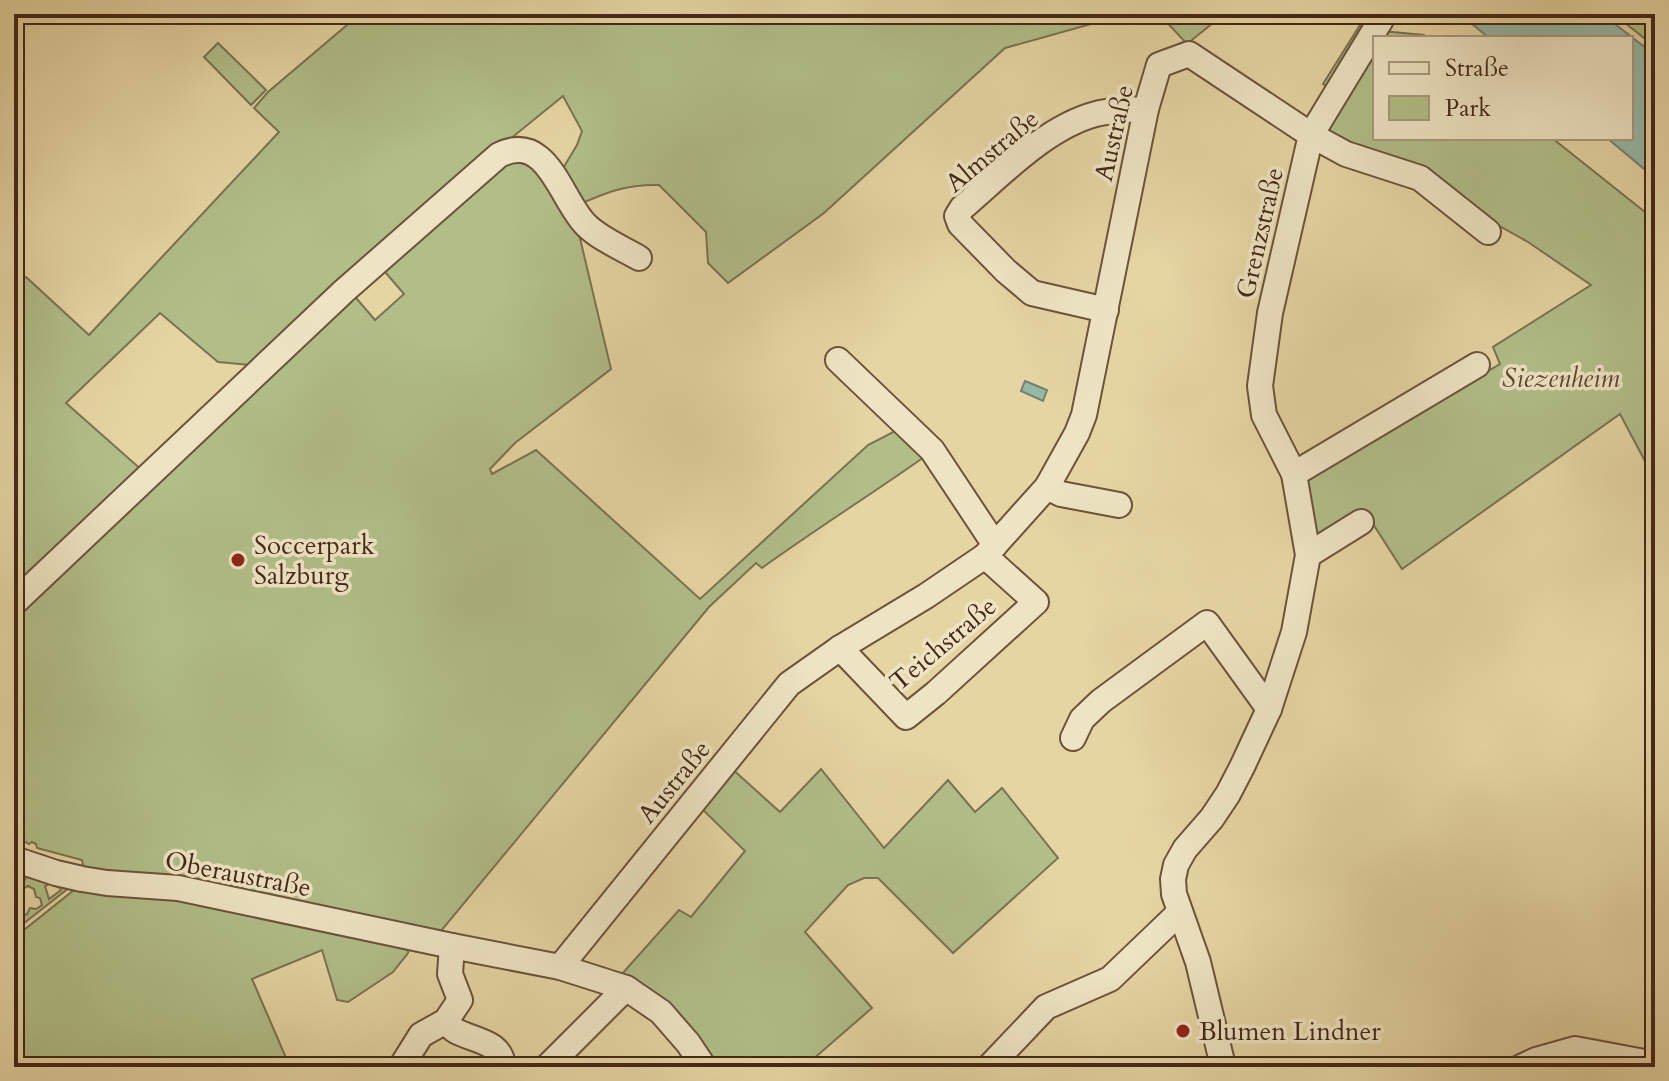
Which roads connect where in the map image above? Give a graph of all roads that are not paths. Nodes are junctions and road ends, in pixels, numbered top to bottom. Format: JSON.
{"nodes":[{"id":1,"x":1382,"y":18,"type":"dead end"},
{"id":2,"x":1146,"y":109,"type":"junction"},
{"id":3,"x":1311,"y":135,"type":"junction"},
{"id":4,"x":1488,"y":232,"type":"dead end"},
{"id":5,"x":639,"y":258,"type":"dead end"},
{"id":6,"x":1106,"y":310,"type":"junction"},
{"id":7,"x":838,"y":360,"type":"dead end"},
{"id":8,"x":1477,"y":365,"type":"dead end"},
{"id":9,"x":1294,"y":474,"type":"junction"},
{"id":10,"x":1047,"y":487,"type":"junction"},
{"id":11,"x":1119,"y":505,"type":"dead end"},
{"id":12,"x":1361,"y":522,"type":"dead end"},
{"id":13,"x":990,"y":551,"type":"junction"},
{"id":14,"x":1308,"y":555,"type":"junction"},
{"id":15,"x":14,"y":603,"type":"edge"},
{"id":16,"x":840,"y":648,"type":"junction"},
{"id":17,"x":1269,"y":709,"type":"junction"},
{"id":18,"x":1073,"y":738,"type":"dead end"},
{"id":19,"x":14,"y":859,"type":"edge"},
{"id":20,"x":1180,"y":912,"type":"junction"},
{"id":21,"x":452,"y":946,"type":"junction"},
{"id":22,"x":560,"y":967,"type":"junction"},
{"id":23,"x":626,"y":988,"type":"junction"},
{"id":24,"x":446,"y":1021,"type":"junction"},
{"id":25,"x":1655,"y":1064,"type":"edge"},
{"id":26,"x":401,"y":1067,"type":"edge"},
{"id":27,"x":503,"y":1067,"type":"edge"},
{"id":28,"x":547,"y":1067,"type":"edge"},
{"id":29,"x":704,"y":1067,"type":"edge"},
{"id":30,"x":989,"y":1067,"type":"edge"},
{"id":31,"x":1223,"y":1067,"type":"edge"},
{"id":32,"x":1521,"y":1067,"type":"edge"}],
"edges":[{"from":1,"to":3,"type":"street","name":"Grenzstraße"},
{"from":2,"to":3,"type":"street","name":"Austraße"},
{"from":2,"to":6,"type":"street","name":"Austraße"},
{"from":2,"to":6,"type":"street","name":"Almstraße"},
{"from":3,"to":4,"type":"street","name":"Austraße"},
{"from":3,"to":9,"type":"street","name":"Grenzstraße"},
{"from":5,"to":15,"type":"street"},
{"from":6,"to":10,"type":"street","name":"Austraße"},
{"from":7,"to":13,"type":"street"},
{"from":8,"to":9,"type":"street"},
{"from":9,"to":14,"type":"street","name":"Grenzstraße"},
{"from":10,"to":11,"type":"street"},
{"from":10,"to":13,"type":"street","name":"Austraße"},
{"from":12,"to":14,"type":"street"},
{"from":13,"to":16,"type":"street","name":"Austraße"},
{"from":13,"to":16,"type":"street","name":"Teichstraße"},
{"from":14,"to":17,"type":"street","name":"Grenzstraße"},
{"from":16,"to":22,"type":"street","name":"Austraße"},
{"from":17,"to":18,"type":"street"},
{"from":17,"to":20,"type":"street","name":"Grenzstraße"},
{"from":19,"to":21,"type":"street","name":"Oberaustraße"},
{"from":20,"to":30,"type":"street"},
{"from":20,"to":31,"type":"street","name":"Grenzstraße"},
{"from":21,"to":22,"type":"street","name":"Oberaustraße"},
{"from":21,"to":24,"type":"street"},
{"from":22,"to":23,"type":"street"},
{"from":23,"to":28,"type":"street"},
{"from":23,"to":29,"type":"street"},
{"from":24,"to":26,"type":"street"},
{"from":24,"to":27,"type":"street"},
{"from":25,"to":32,"type":"street"}]}
